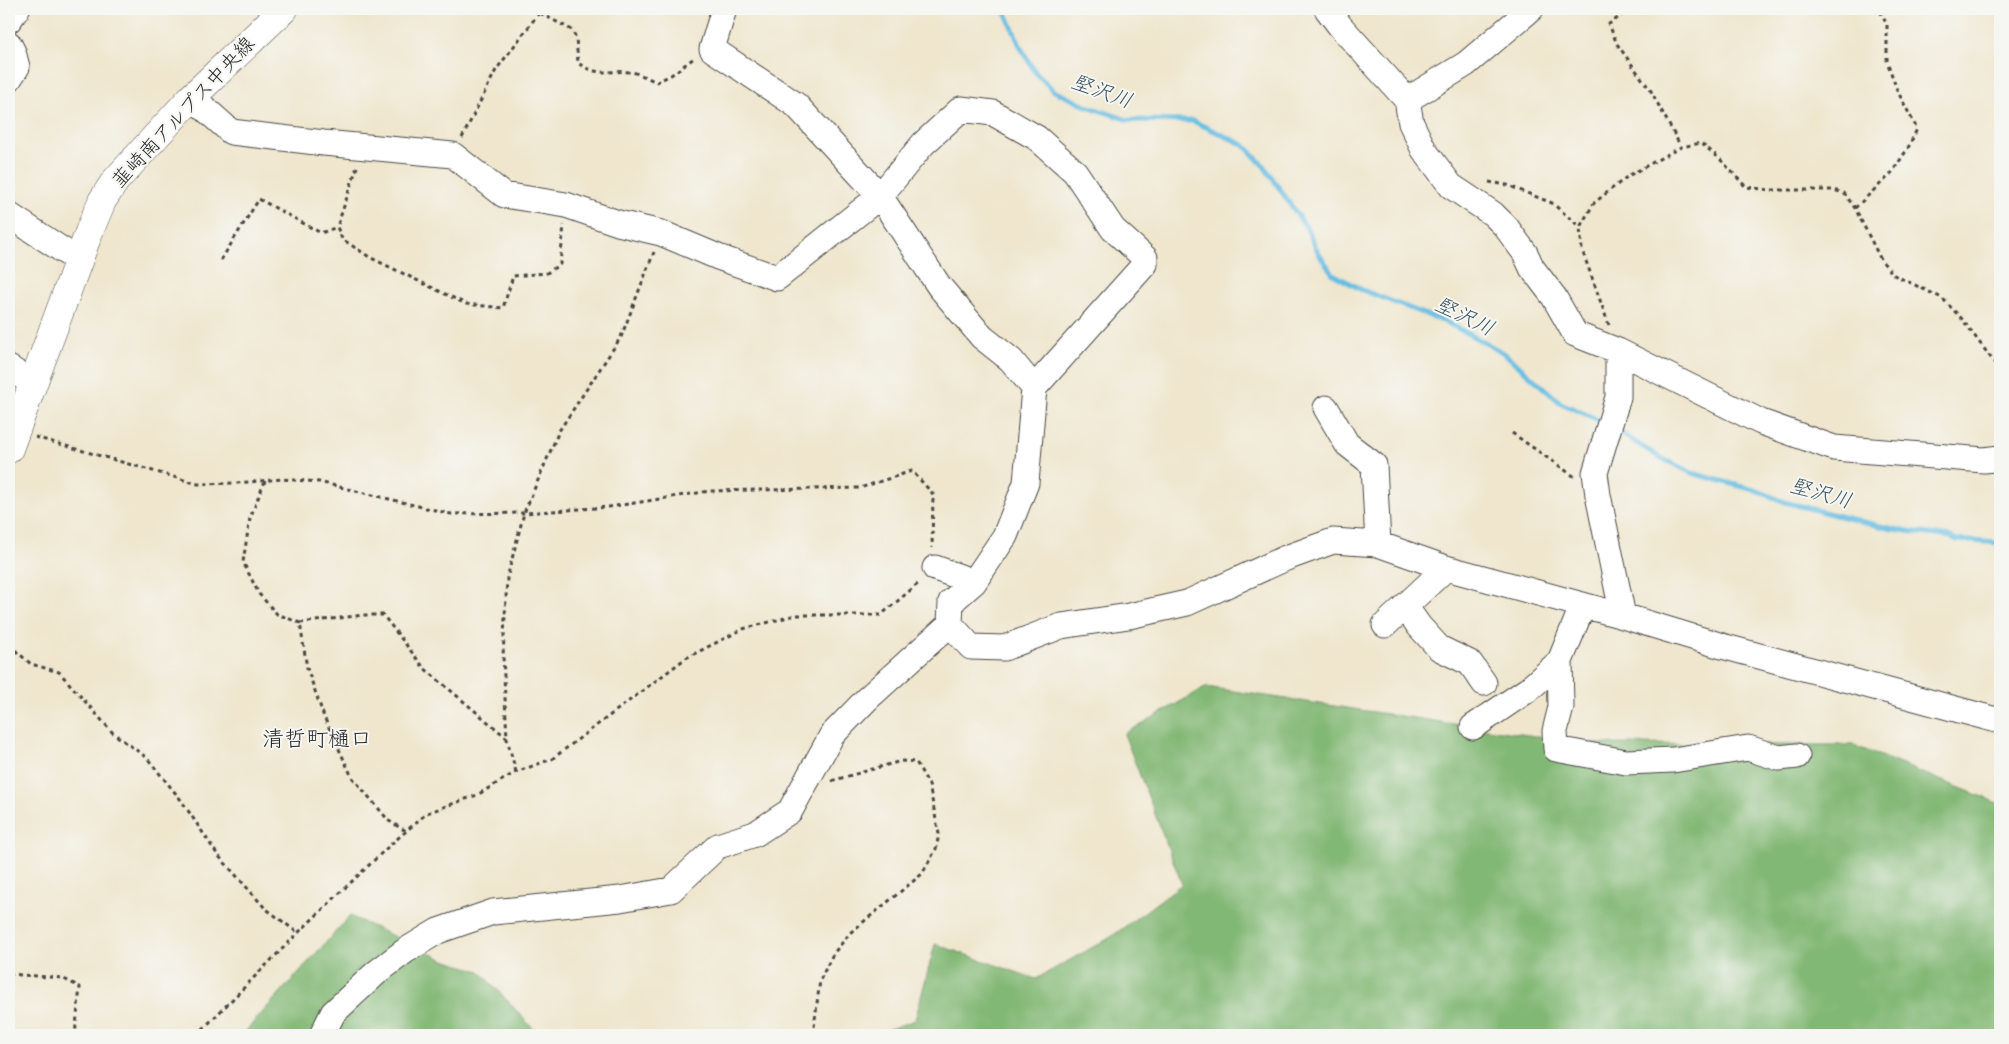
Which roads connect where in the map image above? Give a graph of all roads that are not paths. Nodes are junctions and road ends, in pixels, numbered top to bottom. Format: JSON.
{"nodes":[{"id":1,"x":16,"y":9,"type":"edge"},
{"id":2,"x":284,"y":9,"type":"edge"},
{"id":3,"x":724,"y":9,"type":"edge"},
{"id":4,"x":1327,"y":9,"type":"edge"},
{"id":5,"x":1531,"y":9,"type":"edge"},
{"id":6,"x":9,"y":20,"type":"edge"},
{"id":7,"x":9,"y":44,"type":"edge"},
{"id":8,"x":9,"y":79,"type":"edge"},
{"id":9,"x":192,"y":97,"type":"junction"},
{"id":10,"x":1407,"y":100,"type":"junction"},
{"id":11,"x":880,"y":196,"type":"junction"},
{"id":12,"x":9,"y":215,"type":"edge"},
{"id":13,"x":79,"y":261,"type":"junction"},
{"id":14,"x":1618,"y":351,"type":"junction"},
{"id":15,"x":9,"y":368,"type":"edge"},
{"id":16,"x":32,"y":383,"type":"junction"},
{"id":17,"x":1034,"y":388,"type":"junction"},
{"id":18,"x":1326,"y":408,"type":"dead end"},
{"id":19,"x":12,"y":440,"type":"edge"},
{"id":20,"x":2000,"y":458,"type":"edge"},
{"id":21,"x":1378,"y":544,"type":"junction"},
{"id":22,"x":935,"y":568,"type":"road end"},
{"id":23,"x":1446,"y":568,"type":"junction"},
{"id":24,"x":974,"y":582,"type":"junction"},
{"id":25,"x":1584,"y":605,"type":"junction"},
{"id":26,"x":1405,"y":606,"type":"junction"},
{"id":27,"x":1623,"y":616,"type":"junction"},
{"id":28,"x":950,"y":624,"type":"junction"},
{"id":29,"x":1385,"y":624,"type":"dead end"},
{"id":30,"x":1560,"y":661,"type":"junction"},
{"id":31,"x":1484,"y":683,"type":"dead end"},
{"id":32,"x":2000,"y":722,"type":"edge"},
{"id":33,"x":1473,"y":727,"type":"dead end"},
{"id":34,"x":1797,"y":756,"type":"dead end"},
{"id":35,"x":322,"y":1035,"type":"edge"}],
"edges":[{"from":1,"to":6,"type":"street"},
{"from":2,"to":9,"type":"main road","name":"韮崎南アルプス中央線"},
{"from":3,"to":11,"type":"street"},
{"from":4,"to":10,"type":"street"},
{"from":5,"to":10,"type":"street"},
{"from":7,"to":8,"type":"street"},
{"from":9,"to":11,"type":"street"},
{"from":9,"to":13,"type":"main road","name":"韮崎南アルプス中央線"},
{"from":10,"to":14,"type":"street"},
{"from":11,"to":17,"type":"street"},
{"from":11,"to":17,"type":"street"},
{"from":12,"to":13,"type":"street"},
{"from":13,"to":16,"type":"main road","name":"韮崎南アルプス中央線"},
{"from":14,"to":20,"type":"street"},
{"from":14,"to":27,"type":"street"},
{"from":15,"to":16,"type":"street"},
{"from":16,"to":19,"type":"main road","name":"韮崎南アルプス中央線"},
{"from":17,"to":24,"type":"street"},
{"from":18,"to":21,"type":"street"},
{"from":21,"to":23,"type":"street"},
{"from":21,"to":28,"type":"street"},
{"from":22,"to":24,"type":"street"},
{"from":23,"to":25,"type":"street"},
{"from":23,"to":26,"type":"street"},
{"from":24,"to":28,"type":"street"},
{"from":25,"to":27,"type":"street"},
{"from":25,"to":30,"type":"street"},
{"from":26,"to":29,"type":"street"},
{"from":26,"to":31,"type":"street"},
{"from":27,"to":32,"type":"street"},
{"from":28,"to":35,"type":"street"},
{"from":30,"to":33,"type":"street"},
{"from":30,"to":34,"type":"street"}]}
